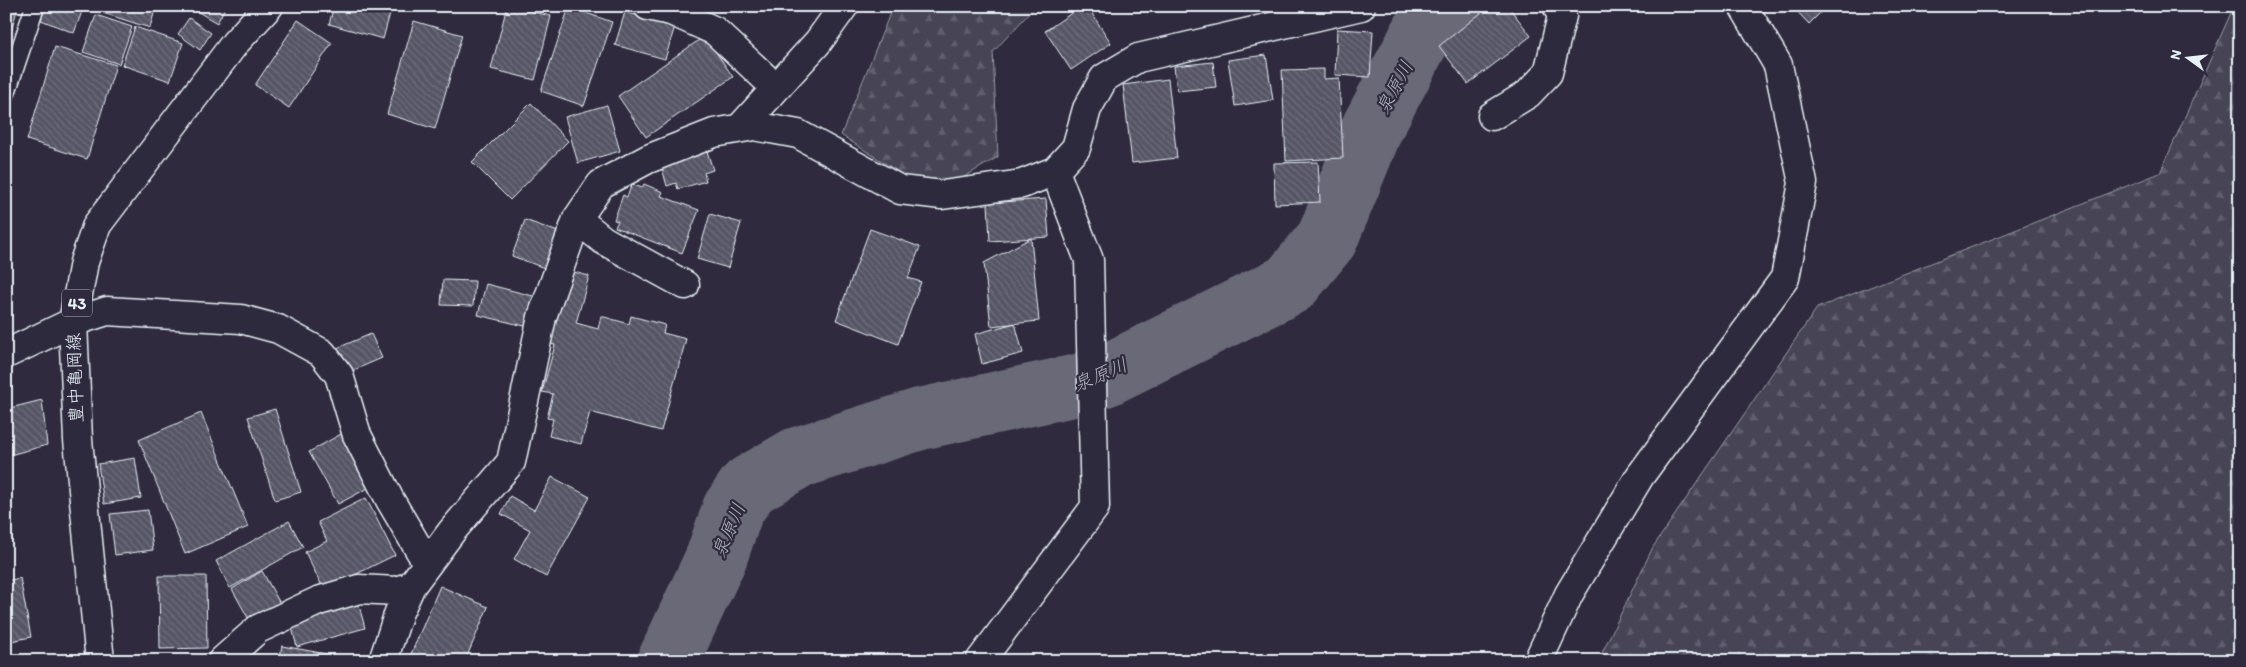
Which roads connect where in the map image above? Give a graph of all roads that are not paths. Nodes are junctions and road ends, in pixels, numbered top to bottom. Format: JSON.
{"nodes":[{"id":1,"x":35,"y":6,"type":"edge"},
{"id":2,"x":269,"y":6,"type":"edge"},
{"id":3,"x":648,"y":6,"type":"edge"},
{"id":4,"x":844,"y":6,"type":"edge"},
{"id":5,"x":1361,"y":6,"type":"edge"},
{"id":6,"x":1557,"y":6,"type":"edge"},
{"id":7,"x":1744,"y":6,"type":"edge"},
{"id":8,"x":776,"y":88,"type":"junction"},
{"id":9,"x":6,"y":93,"type":"edge"},
{"id":10,"x":1492,"y":116,"type":"dead end"},
{"id":11,"x":740,"y":128,"type":"junction"},
{"id":12,"x":1056,"y":171,"type":"junction"},
{"id":13,"x":577,"y":219,"type":"junction"},
{"id":14,"x":685,"y":284,"type":"dead end"},
{"id":15,"x":73,"y":322,"type":"junction"},
{"id":16,"x":6,"y":354,"type":"edge"},
{"id":17,"x":427,"y":563,"type":"junction"},
{"id":18,"x":411,"y":586,"type":"junction"},
{"id":19,"x":100,"y":661,"type":"edge"},
{"id":20,"x":222,"y":661,"type":"edge"},
{"id":21,"x":383,"y":661,"type":"edge"},
{"id":22,"x":980,"y":661,"type":"edge"},
{"id":23,"x":1538,"y":661,"type":"edge"}],
"edges":[{"from":1,"to":9,"type":"lane"},
{"from":2,"to":15,"type":"street","name":"豊中亀岡線","number":"43"},
{"from":3,"to":8,"type":"street"},
{"from":4,"to":8,"type":"street"},
{"from":5,"to":12,"type":"street"},
{"from":6,"to":10,"type":"street"},
{"from":7,"to":23,"type":"street"},
{"from":8,"to":11,"type":"street"},
{"from":11,"to":12,"type":"street"},
{"from":11,"to":13,"type":"street"},
{"from":12,"to":22,"type":"street"},
{"from":13,"to":14,"type":"street"},
{"from":13,"to":17,"type":"street"},
{"from":15,"to":16,"type":"street"},
{"from":15,"to":17,"type":"street"},
{"from":15,"to":19,"type":"street","name":"豊中亀岡線","number":"43"},
{"from":17,"to":18,"type":"street"},
{"from":18,"to":20,"type":"street"},
{"from":18,"to":21,"type":"street"}]}
